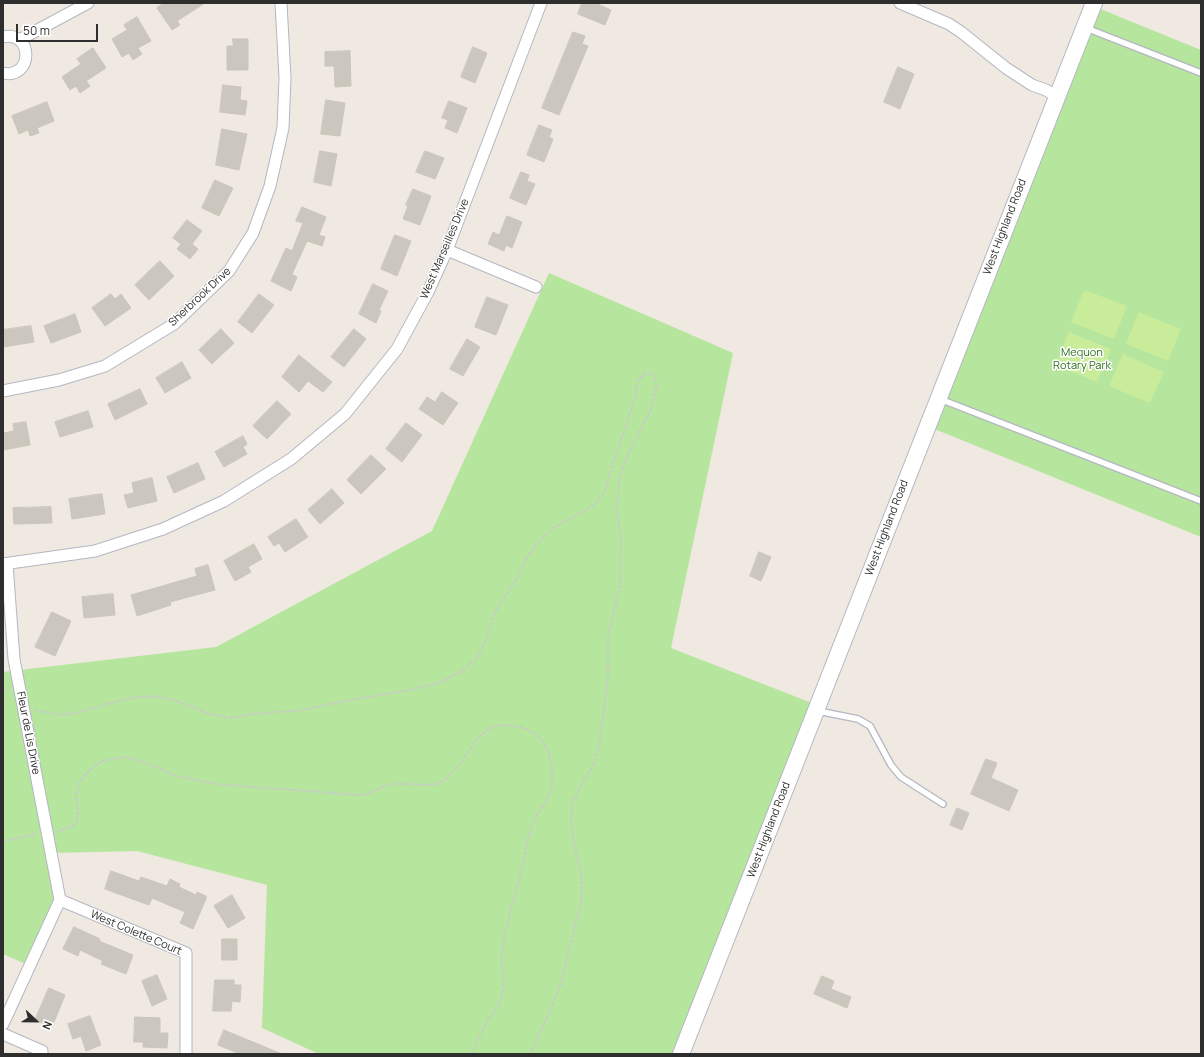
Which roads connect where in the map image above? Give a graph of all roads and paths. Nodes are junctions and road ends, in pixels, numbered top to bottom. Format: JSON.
{"nodes":[{"id":1,"x":88,"y":3,"type":"edge"},
{"id":2,"x":281,"y":3,"type":"edge"},
{"id":3,"x":541,"y":3,"type":"edge"},
{"id":4,"x":900,"y":3,"type":"edge"},
{"id":5,"x":1094,"y":3,"type":"edge"},
{"id":6,"x":1084,"y":28,"type":"junction"},
{"id":7,"x":3,"y":37,"type":"edge"},
{"id":8,"x":19,"y":40,"type":"junction"},
{"id":9,"x":3,"y":73,"type":"edge"},
{"id":10,"x":1201,"y":73,"type":"edge"},
{"id":11,"x":1056,"y":96,"type":"junction"},
{"id":12,"x":447,"y":250,"type":"junction"},
{"id":13,"x":536,"y":287,"type":"dead end"},
{"id":14,"x":3,"y":391,"type":"edge"},
{"id":15,"x":938,"y":398,"type":"junction"},
{"id":16,"x":1201,"y":501,"type":"edge"},
{"id":17,"x":5,"y":564,"type":"edge"},
{"id":18,"x":3,"y":688,"type":"edge"},
{"id":19,"x":22,"y":702,"type":"junction"},
{"id":20,"x":816,"y":711,"type":"junction"},
{"id":21,"x":943,"y":804,"type":"dead end"},
{"id":22,"x":47,"y":833,"type":"junction"},
{"id":23,"x":3,"y":841,"type":"edge"},
{"id":24,"x":60,"y":900,"type":"junction"},
{"id":25,"x":3,"y":1024,"type":"edge"},
{"id":26,"x":3,"y":1034,"type":"edge"},
{"id":27,"x":42,"y":1054,"type":"edge"},
{"id":28,"x":186,"y":1054,"type":"edge"},
{"id":29,"x":472,"y":1054,"type":"edge"},
{"id":30,"x":530,"y":1054,"type":"edge"},
{"id":31,"x":681,"y":1054,"type":"edge"}],
"edges":[{"from":1,"to":8,"type":"street"},
{"from":2,"to":14,"type":"street","name":"Sherbrook Drive"},
{"from":3,"to":12,"type":"street","name":"West Marseilles Drive"},
{"from":4,"to":11,"type":"street"},
{"from":5,"to":6,"type":"main road","name":"West Highland Road"},
{"from":6,"to":10,"type":"lane"},
{"from":6,"to":11,"type":"main road","name":"West Highland Road"},
{"from":7,"to":8,"type":"street"},
{"from":8,"to":9,"type":"street"},
{"from":11,"to":15,"type":"main road","name":"West Highland Road"},
{"from":12,"to":13,"type":"street"},
{"from":12,"to":17,"type":"street","name":"West Marseilles Drive"},
{"from":15,"to":16,"type":"lane"},
{"from":15,"to":20,"type":"main road","name":"West Highland Road"},
{"from":17,"to":19,"type":"street","name":"Fleur de Lis Drive"},
{"from":18,"to":19,"type":"path"},
{"from":19,"to":22,"type":"street","name":"Fleur de Lis Drive"},
{"from":19,"to":30,"type":"path"},
{"from":20,"to":21,"type":"lane"},
{"from":20,"to":31,"type":"main road","name":"West Highland Road"},
{"from":22,"to":23,"type":"path"},
{"from":22,"to":24,"type":"street","name":"Fleur de Lis Drive"},
{"from":22,"to":29,"type":"path"},
{"from":24,"to":25,"type":"street"},
{"from":24,"to":28,"type":"street","name":"West Colette Court"},
{"from":26,"to":27,"type":"street"}]}
